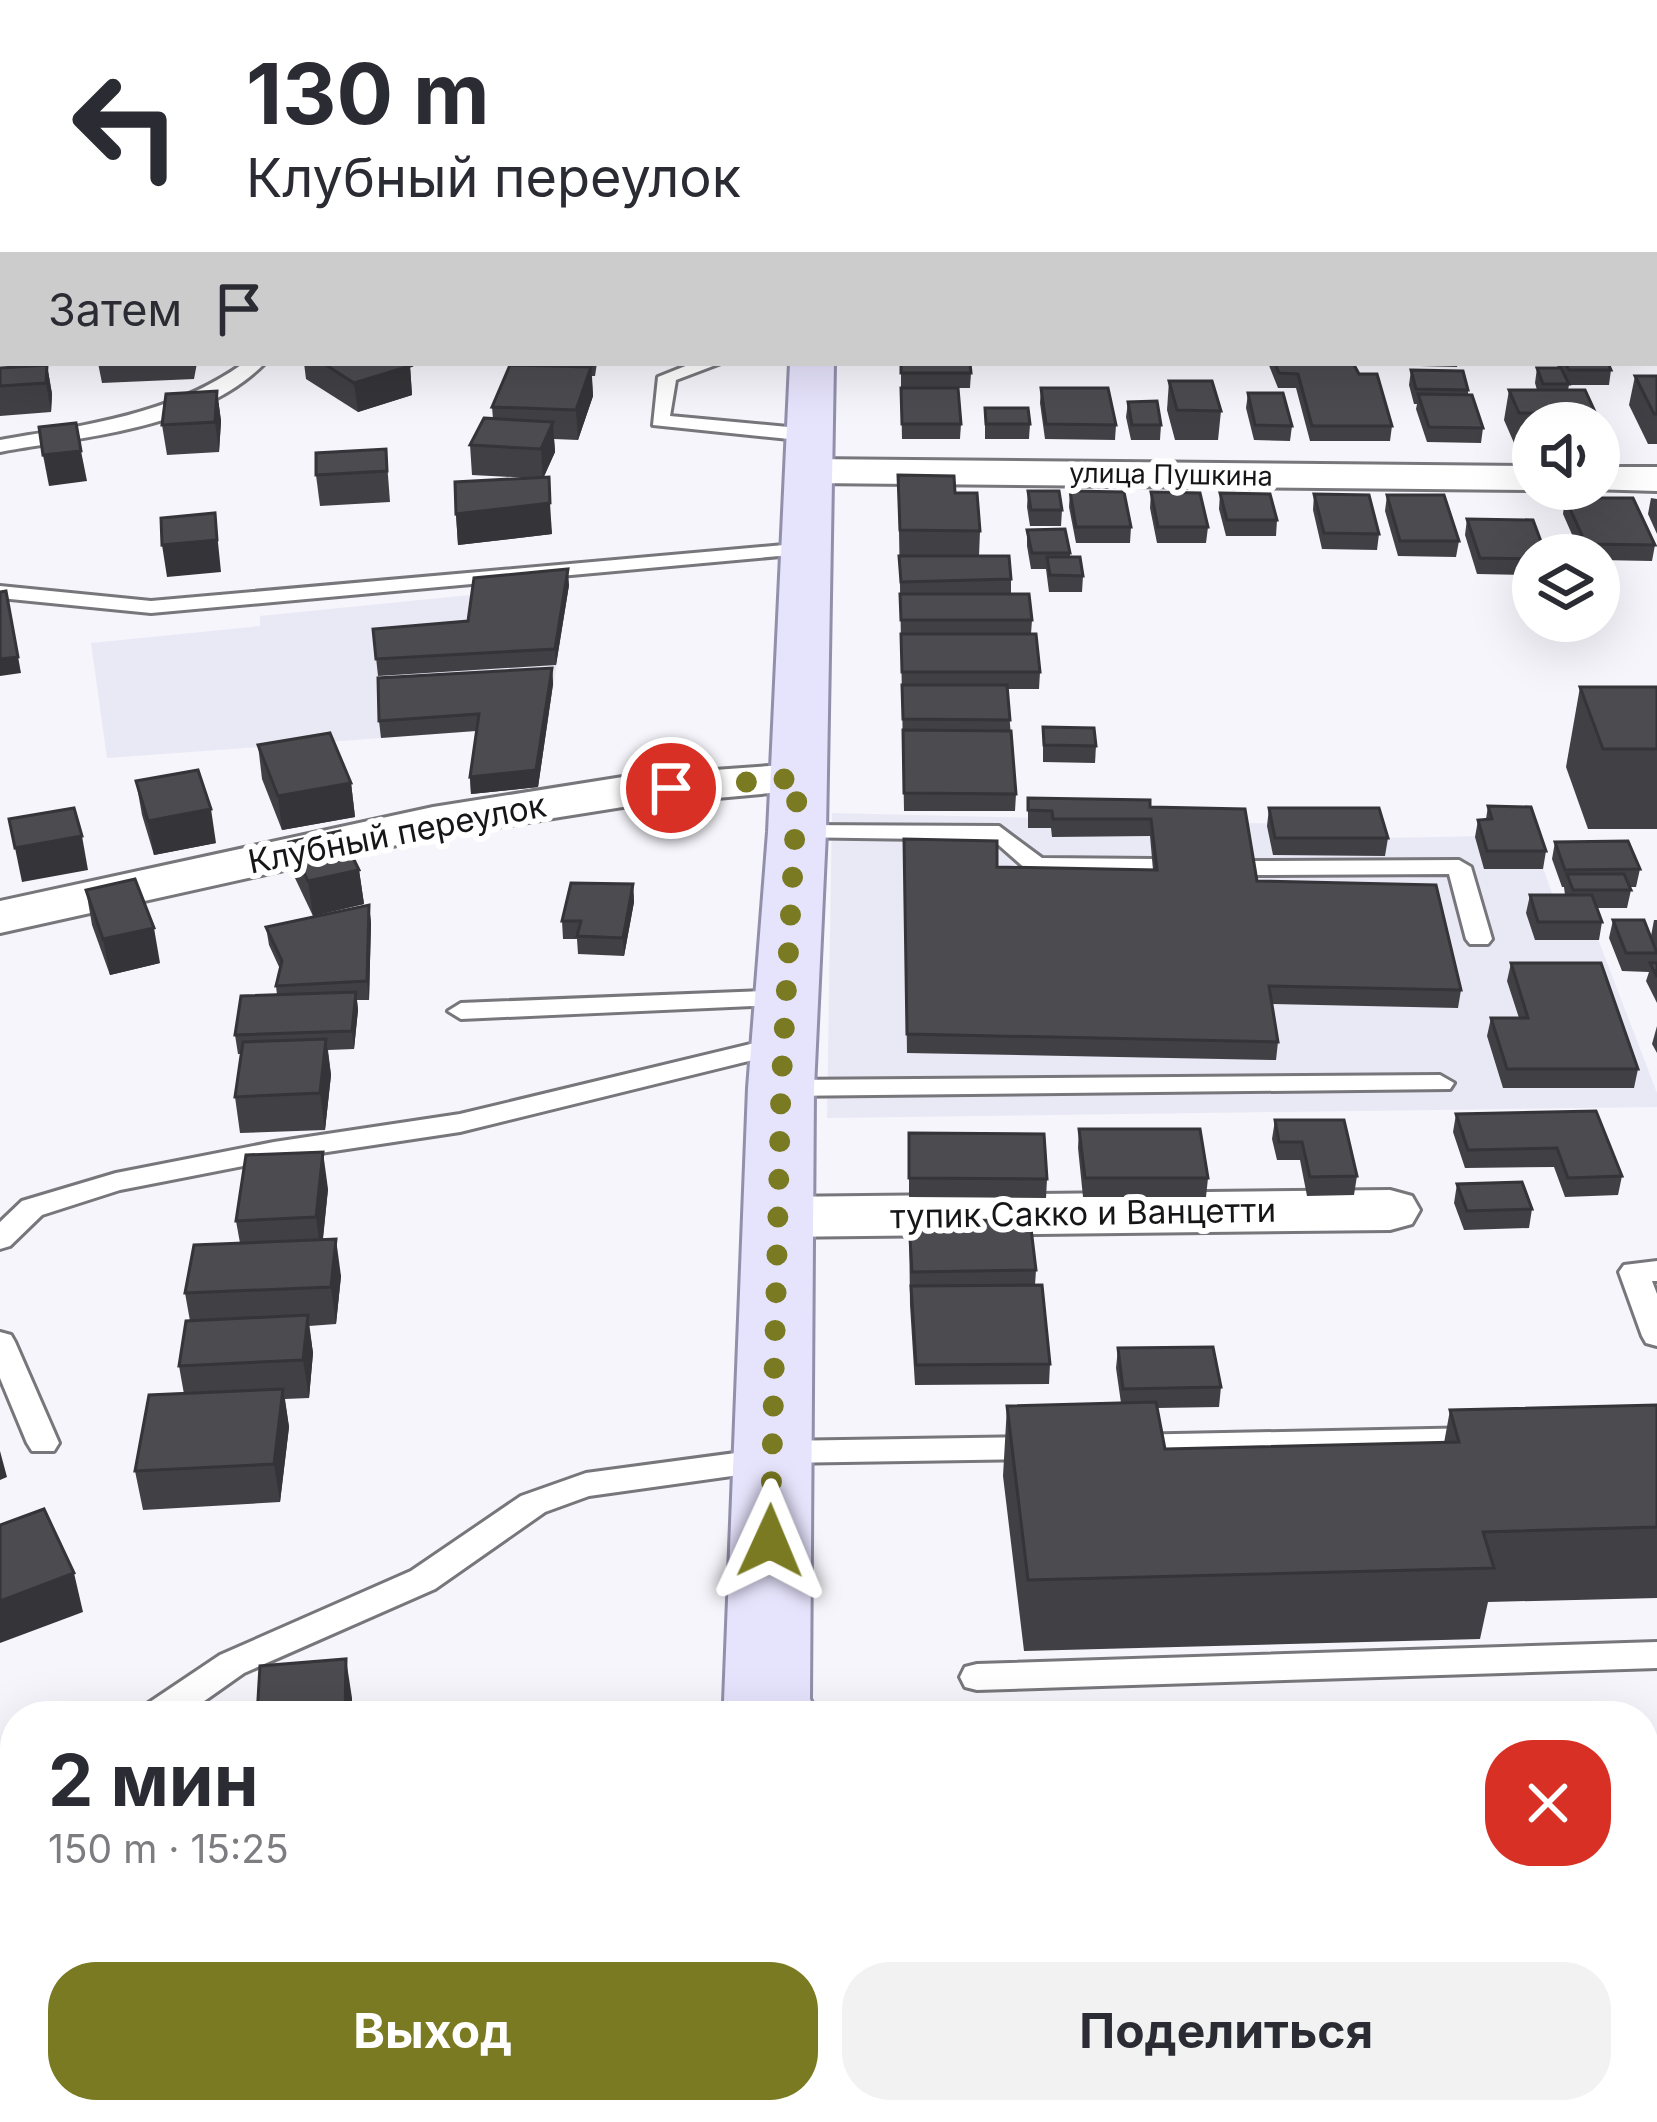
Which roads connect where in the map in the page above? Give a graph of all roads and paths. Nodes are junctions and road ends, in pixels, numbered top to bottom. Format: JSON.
{"nodes":[{"id":1,"x":252,"y":366,"type":"edge"},
{"id":2,"x":703,"y":366,"type":"edge"},
{"id":3,"x":812,"y":366,"type":"edge"},
{"id":4,"x":0,"y":446,"type":"edge"},
{"id":5,"x":809,"y":453,"type":"junction"},
{"id":6,"x":1512,"y":477,"type":"edge"},
{"id":7,"x":1620,"y":478,"type":"edge"},
{"id":8,"x":1657,"y":479,"type":"edge"},
{"id":9,"x":806,"y":549,"type":"junction"},
{"id":10,"x":0,"y":592,"type":"edge"},
{"id":11,"x":798,"y":805,"type":"junction"},
{"id":12,"x":1153,"y":866,"type":"edge"},
{"id":13,"x":1250,"y":868,"type":"edge"},
{"id":14,"x":0,"y":916,"type":"edge"},
{"id":15,"x":1479,"y":939,"type":"dead end"},
{"id":16,"x":461,"y":1011,"type":"dead end"},
{"id":17,"x":784,"y":1043,"type":"junction"},
{"id":18,"x":1440,"y":1083,"type":"dead end"},
{"id":19,"x":1390,"y":1210,"type":"dead end"},
{"id":20,"x":777,"y":1217,"type":"junction"},
{"id":21,"x":0,"y":1239,"type":"edge"},
{"id":22,"x":1657,"y":1271,"type":"edge"},
{"id":23,"x":1657,"y":1336,"type":"edge"},
{"id":24,"x":0,"y":1342,"type":"edge"},
{"id":25,"x":1513,"y":1438,"type":"edge"},
{"id":26,"x":43,"y":1443,"type":"dead end"},
{"id":27,"x":772,"y":1456,"type":"junction"},
{"id":28,"x":1657,"y":1654,"type":"edge"},
{"id":29,"x":976,"y":1677,"type":"dead end"},
{"id":30,"x":178,"y":1701,"type":"edge"},
{"id":31,"x":770,"y":1701,"type":"edge"}],
"edges":[{"from":1,"to":4,"type":"lane"},
{"from":2,"to":5,"type":"lane"},
{"from":3,"to":5,"type":"main road"},
{"from":5,"to":6,"type":"street","name":"улица Пушкина"},
{"from":5,"to":9,"type":"main road"},
{"from":7,"to":8,"type":"street"},
{"from":9,"to":10,"type":"lane"},
{"from":9,"to":11,"type":"main road"},
{"from":11,"to":12,"type":"lane"},
{"from":11,"to":14,"type":"street","name":"Клубный переулок"},
{"from":11,"to":17,"type":"main road"},
{"from":13,"to":15,"type":"lane"},
{"from":16,"to":17,"type":"lane"},
{"from":17,"to":18,"type":"lane"},
{"from":17,"to":20,"type":"main road"},
{"from":17,"to":21,"type":"lane"},
{"from":19,"to":20,"type":"street","name":"тупик Сакко и Ванцетти"},
{"from":20,"to":27,"type":"main road"},
{"from":22,"to":23,"type":"lane"},
{"from":24,"to":26,"type":"lane"},
{"from":25,"to":27,"type":"lane"},
{"from":27,"to":30,"type":"lane"},
{"from":27,"to":31,"type":"main road"},
{"from":28,"to":29,"type":"lane"}]}
